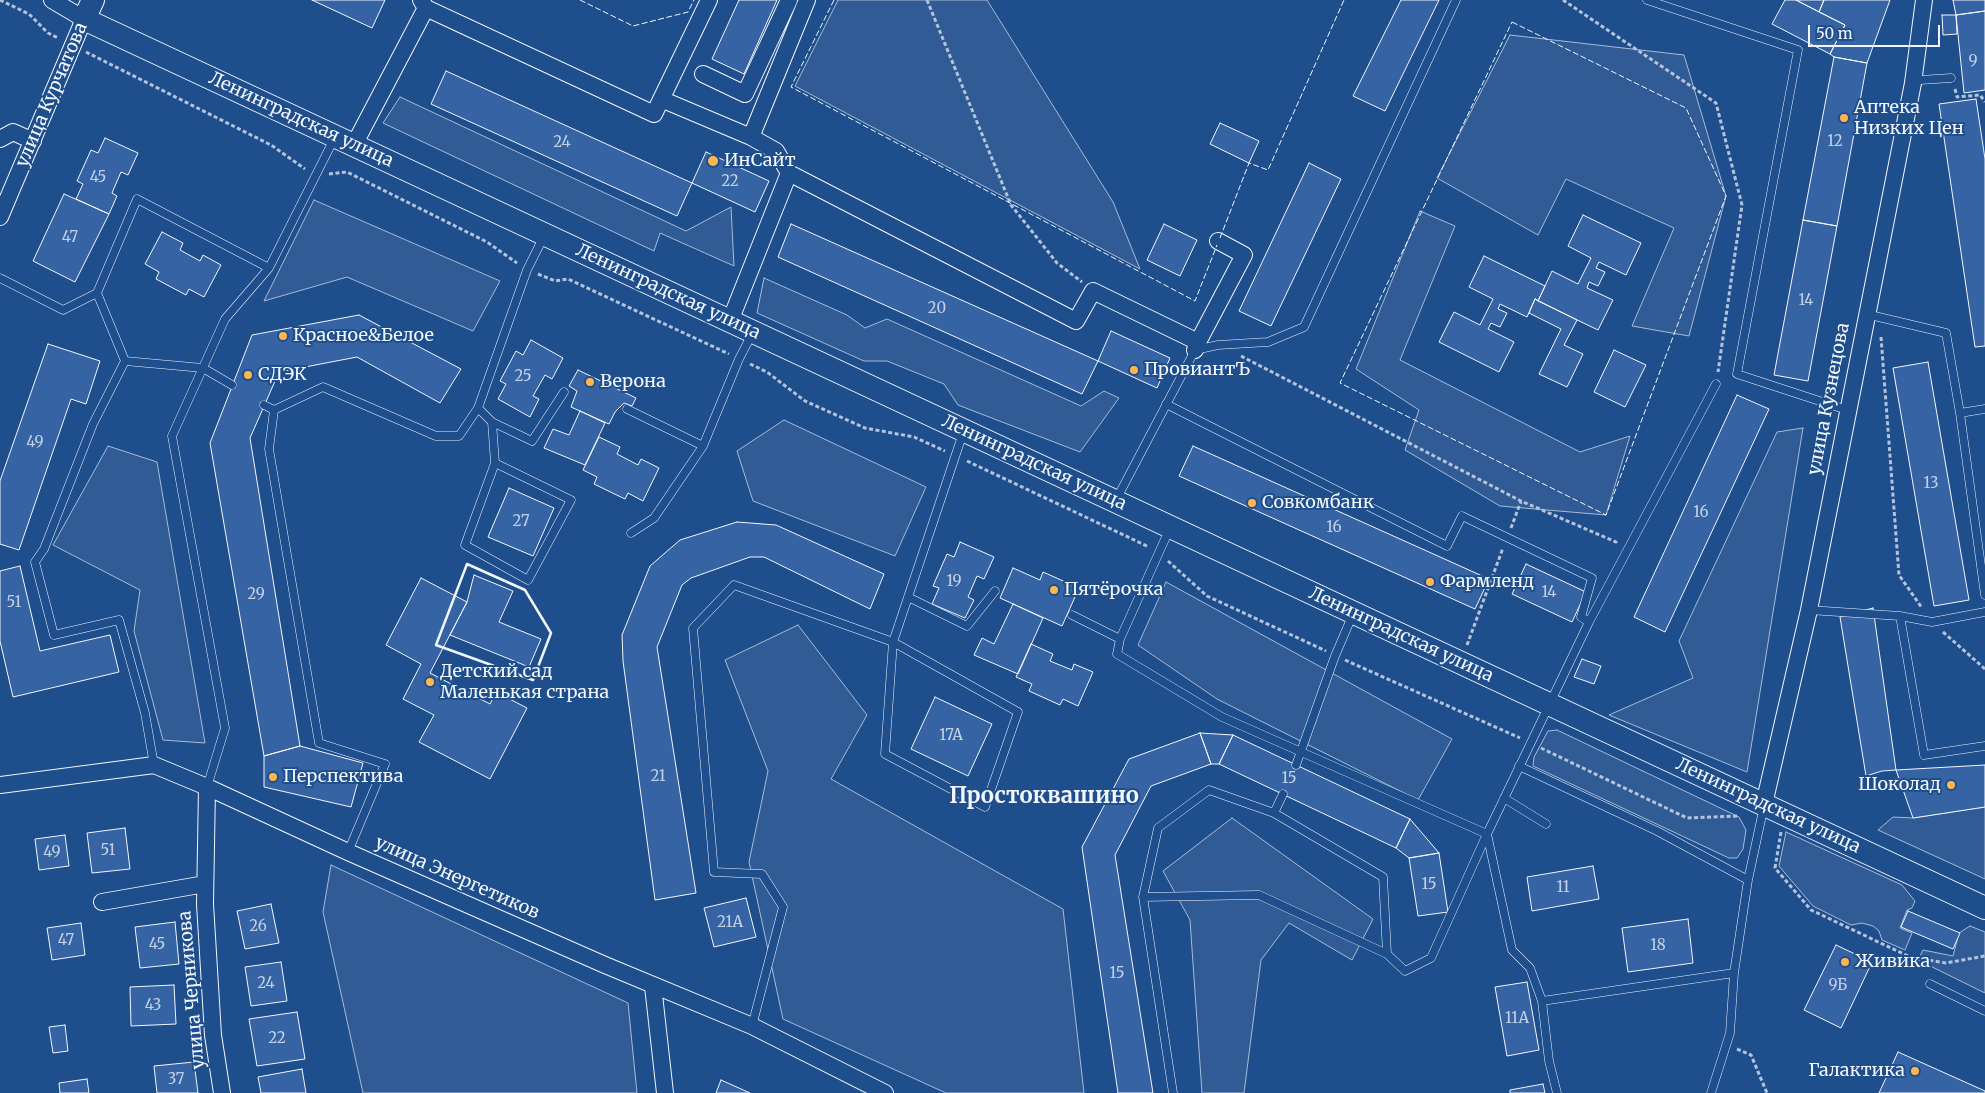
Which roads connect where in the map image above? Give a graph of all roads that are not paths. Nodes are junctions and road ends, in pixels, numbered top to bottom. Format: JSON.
{"nodes":[{"id":1,"x":52,"y":0,"type":"edge"},
{"id":2,"x":709,"y":0,"type":"edge"},
{"id":3,"x":790,"y":0,"type":"edge"},
{"id":4,"x":808,"y":0,"type":"edge"},
{"id":5,"x":1456,"y":0,"type":"edge"},
{"id":6,"x":1648,"y":0,"type":"edge"},
{"id":7,"x":1924,"y":0,"type":"edge"},
{"id":8,"x":423,"y":4,"type":"edge"},
{"id":9,"x":88,"y":9,"type":"edge"},
{"id":10,"x":703,"y":74,"type":"dead end"},
{"id":11,"x":1951,"y":78,"type":"road end"},
{"id":12,"x":1913,"y":83,"type":"junction"},
{"id":13,"x":661,"y":99,"type":"junction"},
{"id":14,"x":4,"y":132,"type":"edge"},
{"id":15,"x":751,"y":137,"type":"junction"},
{"id":16,"x":345,"y":140,"type":"junction"},
{"id":17,"x":33,"y":141,"type":"junction"},
{"id":18,"x":789,"y":173,"type":"junction"},
{"id":19,"x":0,"y":217,"type":"edge"},
{"id":20,"x":545,"y":234,"type":"junction"},
{"id":21,"x":1218,"y":241,"type":"dead end"},
{"id":22,"x":269,"y":268,"type":"junction"},
{"id":23,"x":0,"y":278,"type":"edge"},
{"id":24,"x":97,"y":293,"type":"junction"},
{"id":25,"x":1873,"y":315,"type":"junction"},
{"id":26,"x":730,"y":321,"type":"junction"},
{"id":27,"x":754,"y":332,"type":"junction"},
{"id":28,"x":1196,"y":346,"type":"junction"},
{"id":29,"x":125,"y":361,"type":"junction"},
{"id":30,"x":203,"y":368,"type":"junction"},
{"id":31,"x":1716,"y":384,"type":"road end"},
{"id":32,"x":232,"y":385,"type":"dead end"},
{"id":33,"x":564,"y":392,"type":"dead end"},
{"id":34,"x":1166,"y":404,"type":"junction"},
{"id":35,"x":264,"y":405,"type":"dead end"},
{"id":36,"x":478,"y":408,"type":"junction"},
{"id":37,"x":627,"y":408,"type":"dead end"},
{"id":38,"x":1985,"y":409,"type":"edge"},
{"id":39,"x":274,"y":410,"type":"junction"},
{"id":40,"x":1847,"y":410,"type":"junction"},
{"id":41,"x":1960,"y":413,"type":"junction"},
{"id":42,"x":492,"y":422,"type":"junction"},
{"id":43,"x":964,"y":430,"type":"junction"},
{"id":44,"x":703,"y":446,"type":"junction"},
{"id":45,"x":495,"y":463,"type":"junction"},
{"id":46,"x":1115,"y":501,"type":"junction"},
{"id":47,"x":1171,"y":527,"type":"junction"},
{"id":48,"x":631,"y":533,"type":"dead end"},
{"id":49,"x":995,"y":591,"type":"dead end"},
{"id":50,"x":1985,"y":595,"type":"edge"},
{"id":51,"x":908,"y":597,"type":"junction"},
{"id":52,"x":1809,"y":610,"type":"junction"},
{"id":53,"x":1985,"y":612,"type":"edge"},
{"id":54,"x":1354,"y":613,"type":"junction"},
{"id":55,"x":1072,"y":615,"type":"dead end"},
{"id":56,"x":1900,"y":616,"type":"junction"},
{"id":57,"x":1589,"y":622,"type":"junction"},
{"id":58,"x":1120,"y":639,"type":"junction"},
{"id":59,"x":893,"y":642,"type":"junction"},
{"id":60,"x":1550,"y":704,"type":"junction"},
{"id":61,"x":1985,"y":746,"type":"edge"},
{"id":62,"x":1301,"y":752,"type":"junction"},
{"id":63,"x":154,"y":765,"type":"junction"},
{"id":64,"x":1296,"y":765,"type":"dead end"},
{"id":65,"x":1519,"y":766,"type":"junction"},
{"id":66,"x":0,"y":785,"type":"edge"},
{"id":67,"x":207,"y":787,"type":"junction"},
{"id":68,"x":1282,"y":794,"type":"dead end"},
{"id":69,"x":1504,"y":798,"type":"junction"},
{"id":70,"x":1274,"y":813,"type":"junction"},
{"id":71,"x":1762,"y":814,"type":"junction"},
{"id":72,"x":1546,"y":824,"type":"dead end"},
{"id":73,"x":1487,"y":834,"type":"junction"},
{"id":74,"x":348,"y":852,"type":"junction"},
{"id":75,"x":1748,"y":880,"type":"junction"},
{"id":76,"x":205,"y":884,"type":"junction"},
{"id":77,"x":1143,"y":897,"type":"junction"},
{"id":78,"x":102,"y":902,"type":"dead end"},
{"id":79,"x":1985,"y":908,"type":"edge"},
{"id":80,"x":1387,"y":954,"type":"junction"},
{"id":81,"x":1734,"y":973,"type":"junction"},
{"id":82,"x":1930,"y":984,"type":"dead end"},
{"id":83,"x":653,"y":986,"type":"junction"},
{"id":84,"x":1542,"y":1001,"type":"junction"},
{"id":85,"x":1985,"y":1011,"type":"edge"},
{"id":86,"x":752,"y":1026,"type":"junction"},
{"id":87,"x":222,"y":1093,"type":"edge"},
{"id":88,"x":665,"y":1093,"type":"edge"},
{"id":89,"x":885,"y":1093,"type":"edge"},
{"id":90,"x":1173,"y":1093,"type":"edge"},
{"id":91,"x":1557,"y":1093,"type":"edge"},
{"id":92,"x":1711,"y":1093,"type":"edge"}],
"edges":[{"from":1,"to":9,"type":"street"},
{"from":2,"to":13,"type":"street"},
{"from":3,"to":10,"type":"street"},
{"from":4,"to":15,"type":"street"},
{"from":5,"to":28,"type":"lane"},
{"from":6,"to":40,"type":"lane"},
{"from":7,"to":12,"type":"street","name":"улица Кузнецова"},
{"from":8,"to":13,"type":"street"},
{"from":8,"to":16,"type":"street"},
{"from":9,"to":16,"type":"main road","name":"Ленинградская улица"},
{"from":9,"to":17,"type":"street","name":"улица Курчатова"},
{"from":11,"to":12,"type":"lane"},
{"from":12,"to":25,"type":"street","name":"улица Кузнецова"},
{"from":13,"to":15,"type":"street"},
{"from":14,"to":17,"type":"street"},
{"from":15,"to":18,"type":"street"},
{"from":16,"to":20,"type":"main road","name":"Ленинградская улица"},
{"from":16,"to":22,"type":"lane"},
{"from":17,"to":19,"type":"street","name":"улица Курчатова"},
{"from":18,"to":26,"type":"street"},
{"from":18,"to":28,"type":"street"},
{"from":20,"to":26,"type":"main road","name":"Ленинградская улица"},
{"from":20,"to":36,"type":"lane"},
{"from":21,"to":28,"type":"street"},
{"from":22,"to":24,"type":"lane"},
{"from":22,"to":30,"type":"lane"},
{"from":23,"to":24,"type":"lane"},
{"from":24,"to":29,"type":"lane"},
{"from":25,"to":40,"type":"street","name":"улица Кузнецова"},
{"from":25,"to":41,"type":"lane"},
{"from":26,"to":27,"type":"main road","name":"Ленинградская улица"},
{"from":27,"to":43,"type":"main road","name":"Ленинградская улица"},
{"from":27,"to":44,"type":"lane"},
{"from":28,"to":34,"type":"lane"},
{"from":29,"to":30,"type":"lane"},
{"from":29,"to":63,"type":"lane"},
{"from":30,"to":32,"type":"lane"},
{"from":30,"to":67,"type":"lane"},
{"from":31,"to":57,"type":"lane"},
{"from":33,"to":42,"type":"lane"},
{"from":34,"to":46,"type":"lane"},
{"from":34,"to":57,"type":"lane"},
{"from":35,"to":39,"type":"lane"},
{"from":36,"to":39,"type":"lane"},
{"from":36,"to":42,"type":"lane"},
{"from":37,"to":44,"type":"lane"},
{"from":38,"to":41,"type":"lane"},
{"from":39,"to":74,"type":"lane"},
{"from":40,"to":52,"type":"street","name":"улица Кузнецова"},
{"from":41,"to":50,"type":"lane"},
{"from":42,"to":45,"type":"lane"},
{"from":43,"to":46,"type":"main road","name":"Ленинградская улица"},
{"from":43,"to":51,"type":"lane"},
{"from":44,"to":48,"type":"lane"},
{"from":45,"to":45,"type":"lane"},
{"from":46,"to":47,"type":"main road","name":"Ленинградская улица"},
{"from":47,"to":54,"type":"main road","name":"Ленинградская улица"},
{"from":47,"to":58,"type":"lane"},
{"from":49,"to":51,"type":"lane"},
{"from":51,"to":59,"type":"lane"},
{"from":52,"to":56,"type":"lane"},
{"from":52,"to":71,"type":"street","name":"улица Кузнецова"},
{"from":53,"to":56,"type":"lane"},
{"from":54,"to":60,"type":"main road","name":"Ленинградская улица"},
{"from":54,"to":62,"type":"lane"},
{"from":55,"to":58,"type":"lane"},
{"from":56,"to":61,"type":"lane"},
{"from":57,"to":60,"type":"lane"},
{"from":58,"to":62,"type":"lane"},
{"from":59,"to":59,"type":"lane"},
{"from":59,"to":86,"type":"lane"},
{"from":60,"to":65,"type":"lane"},
{"from":60,"to":71,"type":"main road","name":"Ленинградская улица"},
{"from":62,"to":64,"type":"lane"},
{"from":62,"to":73,"type":"lane"},
{"from":63,"to":66,"type":"street","name":"улица Энергетиков"},
{"from":63,"to":67,"type":"street","name":"улица Энергетиков"},
{"from":65,"to":69,"type":"lane"},
{"from":65,"to":75,"type":"lane"},
{"from":67,"to":74,"type":"street","name":"улица Энергетиков"},
{"from":67,"to":76,"type":"street","name":"улица Черникова"},
{"from":68,"to":70,"type":"lane"},
{"from":69,"to":72,"type":"lane"},
{"from":69,"to":73,"type":"lane"},
{"from":70,"to":77,"type":"lane"},
{"from":70,"to":80,"type":"lane"},
{"from":71,"to":75,"type":"lane"},
{"from":71,"to":79,"type":"main road","name":"Ленинградская улица"},
{"from":73,"to":80,"type":"lane"},
{"from":73,"to":84,"type":"lane"},
{"from":74,"to":83,"type":"street","name":"улица Энергетиков"},
{"from":75,"to":81,"type":"lane"},
{"from":76,"to":78,"type":"street","name":"улица Черникова"},
{"from":76,"to":87,"type":"street","name":"улица Черникова"},
{"from":77,"to":80,"type":"lane"},
{"from":77,"to":90,"type":"lane"},
{"from":81,"to":84,"type":"lane"},
{"from":81,"to":92,"type":"lane"},
{"from":82,"to":85,"type":"lane"},
{"from":83,"to":86,"type":"street","name":"улица Энергетиков"},
{"from":83,"to":88,"type":"street"},
{"from":84,"to":91,"type":"lane"},
{"from":86,"to":89,"type":"street","name":"улица Энергетиков"}]}
